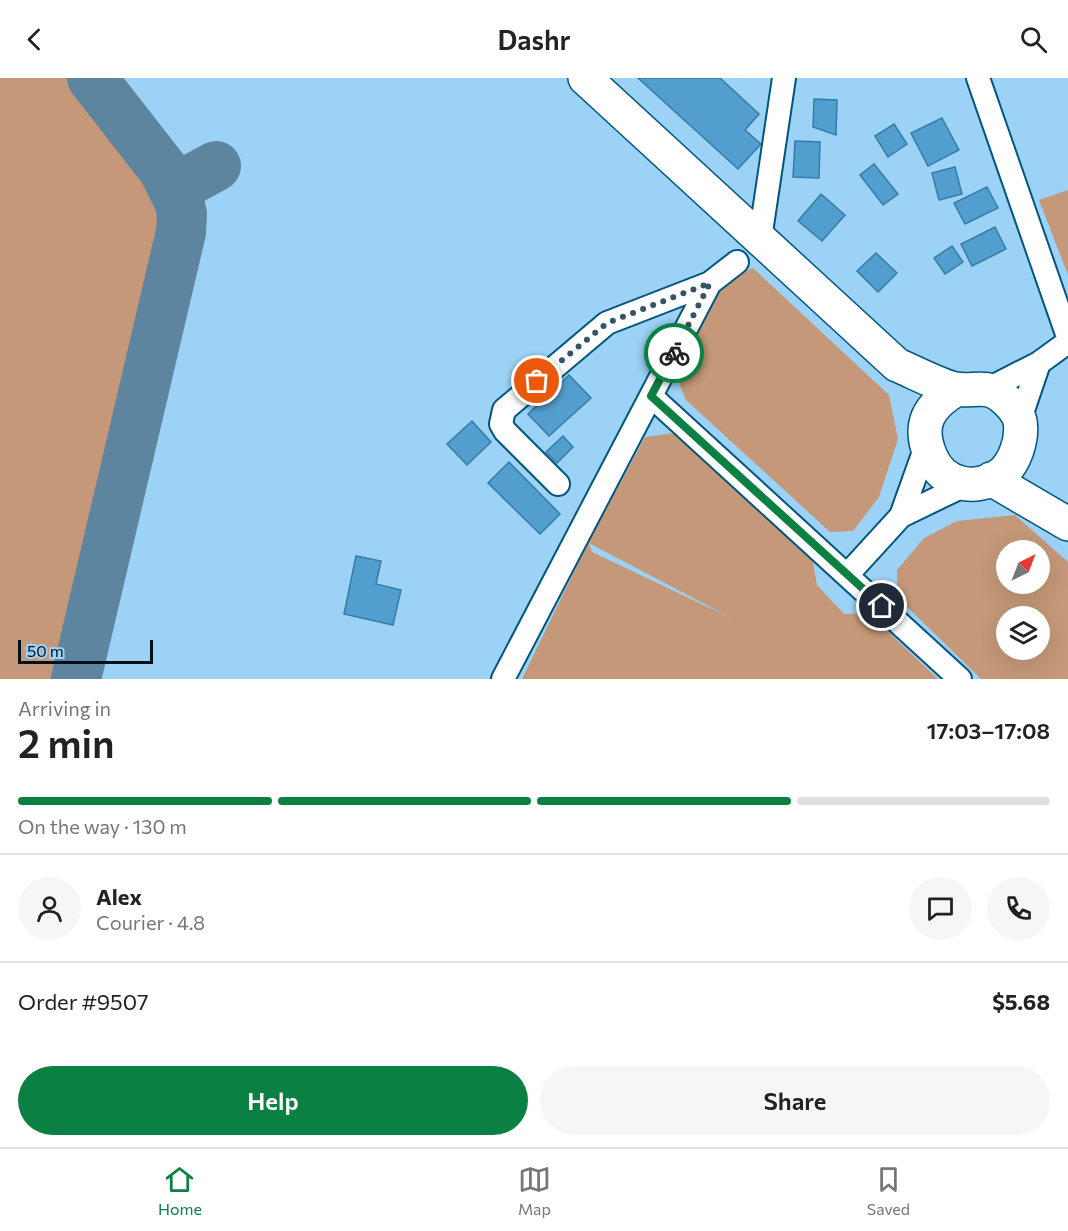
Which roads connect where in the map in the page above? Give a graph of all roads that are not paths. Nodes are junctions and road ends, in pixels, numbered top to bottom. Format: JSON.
{"nodes":[{"id":1,"x":585,"y":78,"type":"edge"},
{"id":2,"x":784,"y":78,"type":"edge"},
{"id":3,"x":978,"y":78,"type":"edge"},
{"id":4,"x":760,"y":239,"type":"junction"},
{"id":5,"x":737,"y":262,"type":"dead end"},
{"id":6,"x":710,"y":283,"type":"junction"},
{"id":7,"x":1068,"y":337,"type":"edge"},
{"id":8,"x":1068,"y":342,"type":"edge"},
{"id":9,"x":1040,"y":363,"type":"junction"},
{"id":10,"x":897,"y":365,"type":"junction"},
{"id":11,"x":972,"y":389,"type":"junction"},
{"id":12,"x":651,"y":396,"type":"junction"},
{"id":13,"x":926,"y":434,"type":"junction"},
{"id":14,"x":1018,"y":435,"type":"junction"},
{"id":15,"x":978,"y":482,"type":"junction"},
{"id":16,"x":558,"y":483,"type":"dead end"},
{"id":17,"x":901,"y":516,"type":"junction"},
{"id":18,"x":1065,"y":522,"type":"edge"},
{"id":19,"x":848,"y":574,"type":"junction"},
{"id":20,"x":503,"y":679,"type":"edge"},
{"id":21,"x":960,"y":679,"type":"edge"}],
"edges":[{"from":1,"to":4,"type":"main road"},
{"from":2,"to":4,"type":"street"},
{"from":3,"to":7,"type":"street"},
{"from":4,"to":10,"type":"main road"},
{"from":5,"to":6,"type":"street"},
{"from":6,"to":12,"type":"street"},
{"from":6,"to":16,"type":"street"},
{"from":8,"to":9,"type":"street"},
{"from":9,"to":11,"type":"street"},
{"from":9,"to":14,"type":"street"},
{"from":10,"to":11,"type":"main road"},
{"from":10,"to":13,"type":"main road"},
{"from":11,"to":13,"type":"main road"},
{"from":11,"to":14,"type":"main road"},
{"from":12,"to":19,"type":"street"},
{"from":12,"to":20,"type":"street"},
{"from":13,"to":15,"type":"main road"},
{"from":13,"to":17,"type":"street"},
{"from":14,"to":15,"type":"main road"},
{"from":14,"to":18,"type":"main road"},
{"from":15,"to":17,"type":"street"},
{"from":15,"to":18,"type":"main road"},
{"from":17,"to":19,"type":"street"},
{"from":19,"to":21,"type":"street"}]}
